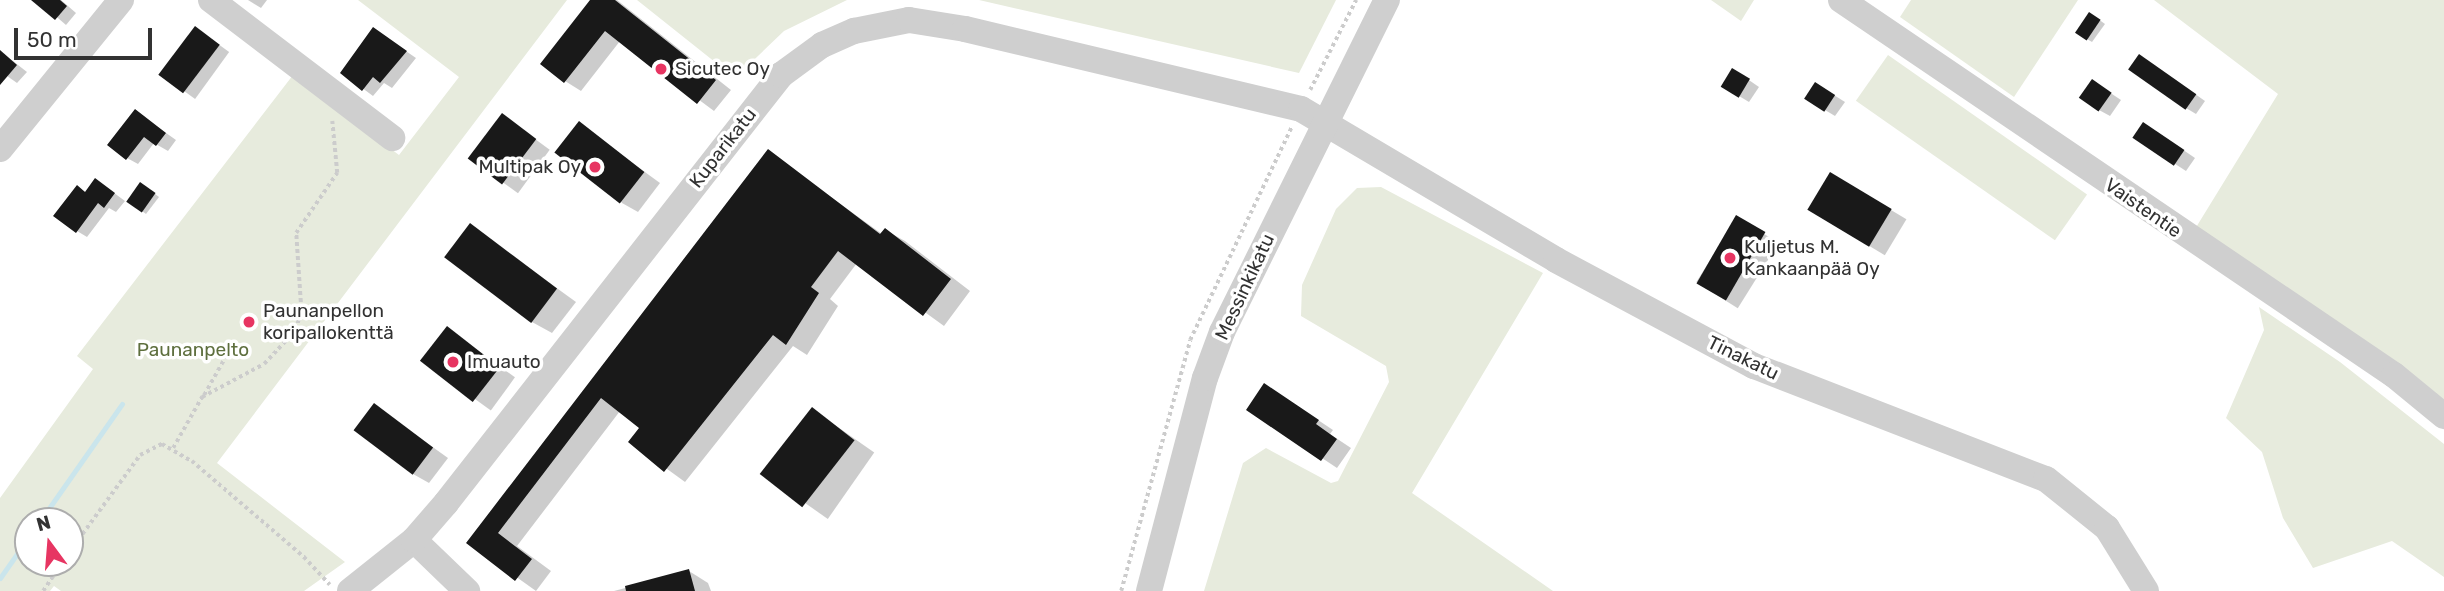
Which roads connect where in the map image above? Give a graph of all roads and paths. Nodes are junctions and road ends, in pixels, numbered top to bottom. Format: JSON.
{"nodes":[{"id":1,"x":121,"y":0,"type":"edge"},
{"id":2,"x":211,"y":0,"type":"edge"},
{"id":3,"x":1387,"y":0,"type":"edge"},
{"id":4,"x":1841,"y":0,"type":"edge"},
{"id":5,"x":338,"y":98,"type":"junction"},
{"id":6,"x":1325,"y":123,"type":"junction"},
{"id":7,"x":392,"y":138,"type":"dead end"},
{"id":8,"x":0,"y":149,"type":"edge"},
{"id":9,"x":230,"y":349,"type":"dead end"},
{"id":10,"x":202,"y":397,"type":"junction"},
{"id":11,"x":2444,"y":416,"type":"edge"},
{"id":12,"x":173,"y":448,"type":"junction"},
{"id":13,"x":84,"y":532,"type":"edge"},
{"id":14,"x":414,"y":540,"type":"junction"},
{"id":15,"x":336,"y":591,"type":"edge"},
{"id":16,"x":350,"y":591,"type":"edge"},
{"id":17,"x":467,"y":591,"type":"edge"},
{"id":18,"x":1149,"y":591,"type":"edge"},
{"id":19,"x":2146,"y":591,"type":"edge"}],
"edges":[{"from":1,"to":8,"type":"street"},
{"from":2,"to":5,"type":"street"},
{"from":3,"to":6,"type":"street","name":"Messinkikatu"},
{"from":4,"to":11,"type":"street","name":"Vaistentie"},
{"from":5,"to":7,"type":"street"},
{"from":5,"to":10,"type":"path"},
{"from":6,"to":14,"type":"street","name":"Kuparikatu"},
{"from":6,"to":18,"type":"street","name":"Messinkikatu"},
{"from":6,"to":19,"type":"street","name":"Tinakatu"},
{"from":9,"to":10,"type":"path"},
{"from":10,"to":12,"type":"path"},
{"from":12,"to":13,"type":"path"},
{"from":12,"to":15,"type":"path"},
{"from":14,"to":16,"type":"street","name":"Kuparikatu"},
{"from":14,"to":17,"type":"street"}]}
